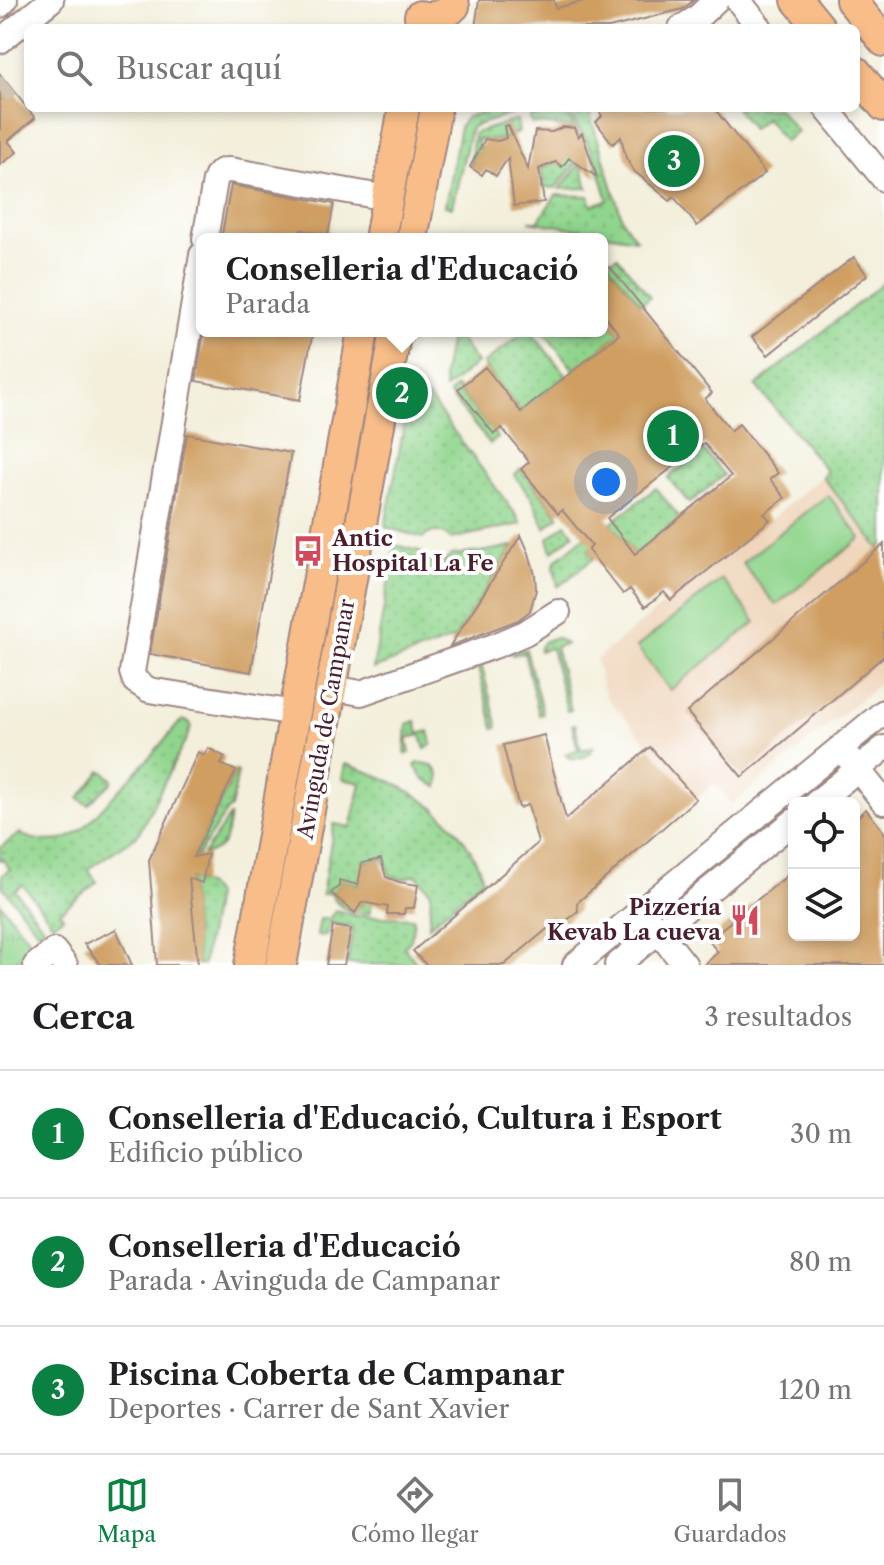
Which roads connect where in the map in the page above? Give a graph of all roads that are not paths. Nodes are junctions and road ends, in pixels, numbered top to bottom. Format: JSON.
{"nodes":[{"id":1,"x":5,"y":0,"type":"edge"},
{"id":2,"x":51,"y":0,"type":"edge"},
{"id":3,"x":716,"y":0,"type":"edge"},
{"id":4,"x":738,"y":0,"type":"edge"},
{"id":5,"x":797,"y":0,"type":"edge"},
{"id":6,"x":851,"y":0,"type":"edge"},
{"id":7,"x":0,"y":5,"type":"edge"},
{"id":8,"x":453,"y":8,"type":"edge"},
{"id":9,"x":420,"y":15,"type":"edge"},
{"id":10,"x":687,"y":24,"type":"edge"},
{"id":11,"x":757,"y":24,"type":"edge"},
{"id":12,"x":817,"y":24,"type":"edge"},
{"id":13,"x":2,"y":36,"type":"edge"},
{"id":14,"x":884,"y":41,"type":"edge"},
{"id":15,"x":860,"y":77,"type":"edge"},
{"id":16,"x":884,"y":106,"type":"edge"},
{"id":17,"x":403,"y":112,"type":"edge"},
{"id":18,"x":435,"y":112,"type":"edge"},
{"id":19,"x":829,"y":112,"type":"edge"},
{"id":20,"x":884,"y":179,"type":"edge"},
{"id":21,"x":383,"y":220,"type":"edge"},
{"id":22,"x":415,"y":224,"type":"edge"},
{"id":23,"x":206,"y":233,"type":"edge"},
{"id":24,"x":196,"y":291,"type":"edge"},
{"id":25,"x":392,"y":337,"type":"edge"},
{"id":26,"x":362,"y":338,"type":"edge"},
{"id":27,"x":319,"y":580,"type":"junction"},
{"id":28,"x":347,"y":605,"type":"junction"},
{"id":29,"x":558,"y":612,"type":"dead end"},
{"id":30,"x":313,"y":614,"type":"junction"},
{"id":31,"x":300,"y":682,"type":"junction"},
{"id":32,"x":332,"y":688,"type":"junction"},
{"id":33,"x":884,"y":712,"type":"edge"},
{"id":34,"x":295,"y":713,"type":"junction"},
{"id":35,"x":840,"y":747,"type":"junction"},
{"id":36,"x":884,"y":748,"type":"edge"},
{"id":37,"x":857,"y":769,"type":"junction"},
{"id":38,"x":823,"y":797,"type":"edge"},
{"id":39,"x":884,"y":802,"type":"edge"},
{"id":40,"x":788,"y":826,"type":"edge"},
{"id":41,"x":641,"y":910,"type":"junction"},
{"id":42,"x":658,"y":932,"type":"junction"},
{"id":43,"x":250,"y":965,"type":"edge"},
{"id":44,"x":281,"y":965,"type":"edge"},
{"id":45,"x":575,"y":965,"type":"edge"},
{"id":46,"x":617,"y":965,"type":"edge"},
{"id":47,"x":685,"y":965,"type":"edge"}],
"edges":[{"from":1,"to":7,"type":"street"},
{"from":2,"to":13,"type":"street"},
{"from":3,"to":10,"type":"street"},
{"from":4,"to":11,"type":"street"},
{"from":5,"to":12,"type":"main road"},
{"from":6,"to":14,"type":"main road"},
{"from":8,"to":9,"type":"main road"},
{"from":15,"to":16,"type":"main road"},
{"from":17,"to":21,"type":"main road"},
{"from":18,"to":22,"type":"main road"},
{"from":19,"to":20,"type":"street"},
{"from":21,"to":22,"type":"main road"},
{"from":21,"to":23,"type":"street"},
{"from":24,"to":34,"type":"street"},
{"from":25,"to":28,"type":"main road","name":"Avinguda de Campanar"},
{"from":26,"to":27,"type":"main road","name":"Avinguda de Campanar"},
{"from":27,"to":28,"type":"main road"},
{"from":27,"to":30,"type":"main road","name":"Avinguda de Campanar"},
{"from":28,"to":30,"type":"main road"},
{"from":28,"to":32,"type":"main road","name":"Avinguda de Campanar"},
{"from":29,"to":32,"type":"street"},
{"from":30,"to":31,"type":"main road","name":"Avinguda de Campanar"},
{"from":31,"to":32,"type":"main road"},
{"from":31,"to":34,"type":"main road","name":"Avinguda de Campanar"},
{"from":32,"to":44,"type":"main road","name":"Avinguda de Campanar"},
{"from":33,"to":35,"type":"street"},
{"from":34,"to":43,"type":"main road","name":"Avinguda de Campanar"},
{"from":35,"to":37,"type":"street"},
{"from":35,"to":41,"type":"street"},
{"from":36,"to":37,"type":"street"},
{"from":37,"to":38,"type":"street"},
{"from":37,"to":39,"type":"street"},
{"from":40,"to":42,"type":"street"},
{"from":41,"to":42,"type":"street"},
{"from":41,"to":45,"type":"street"},
{"from":42,"to":46,"type":"street"},
{"from":42,"to":47,"type":"street"}]}
